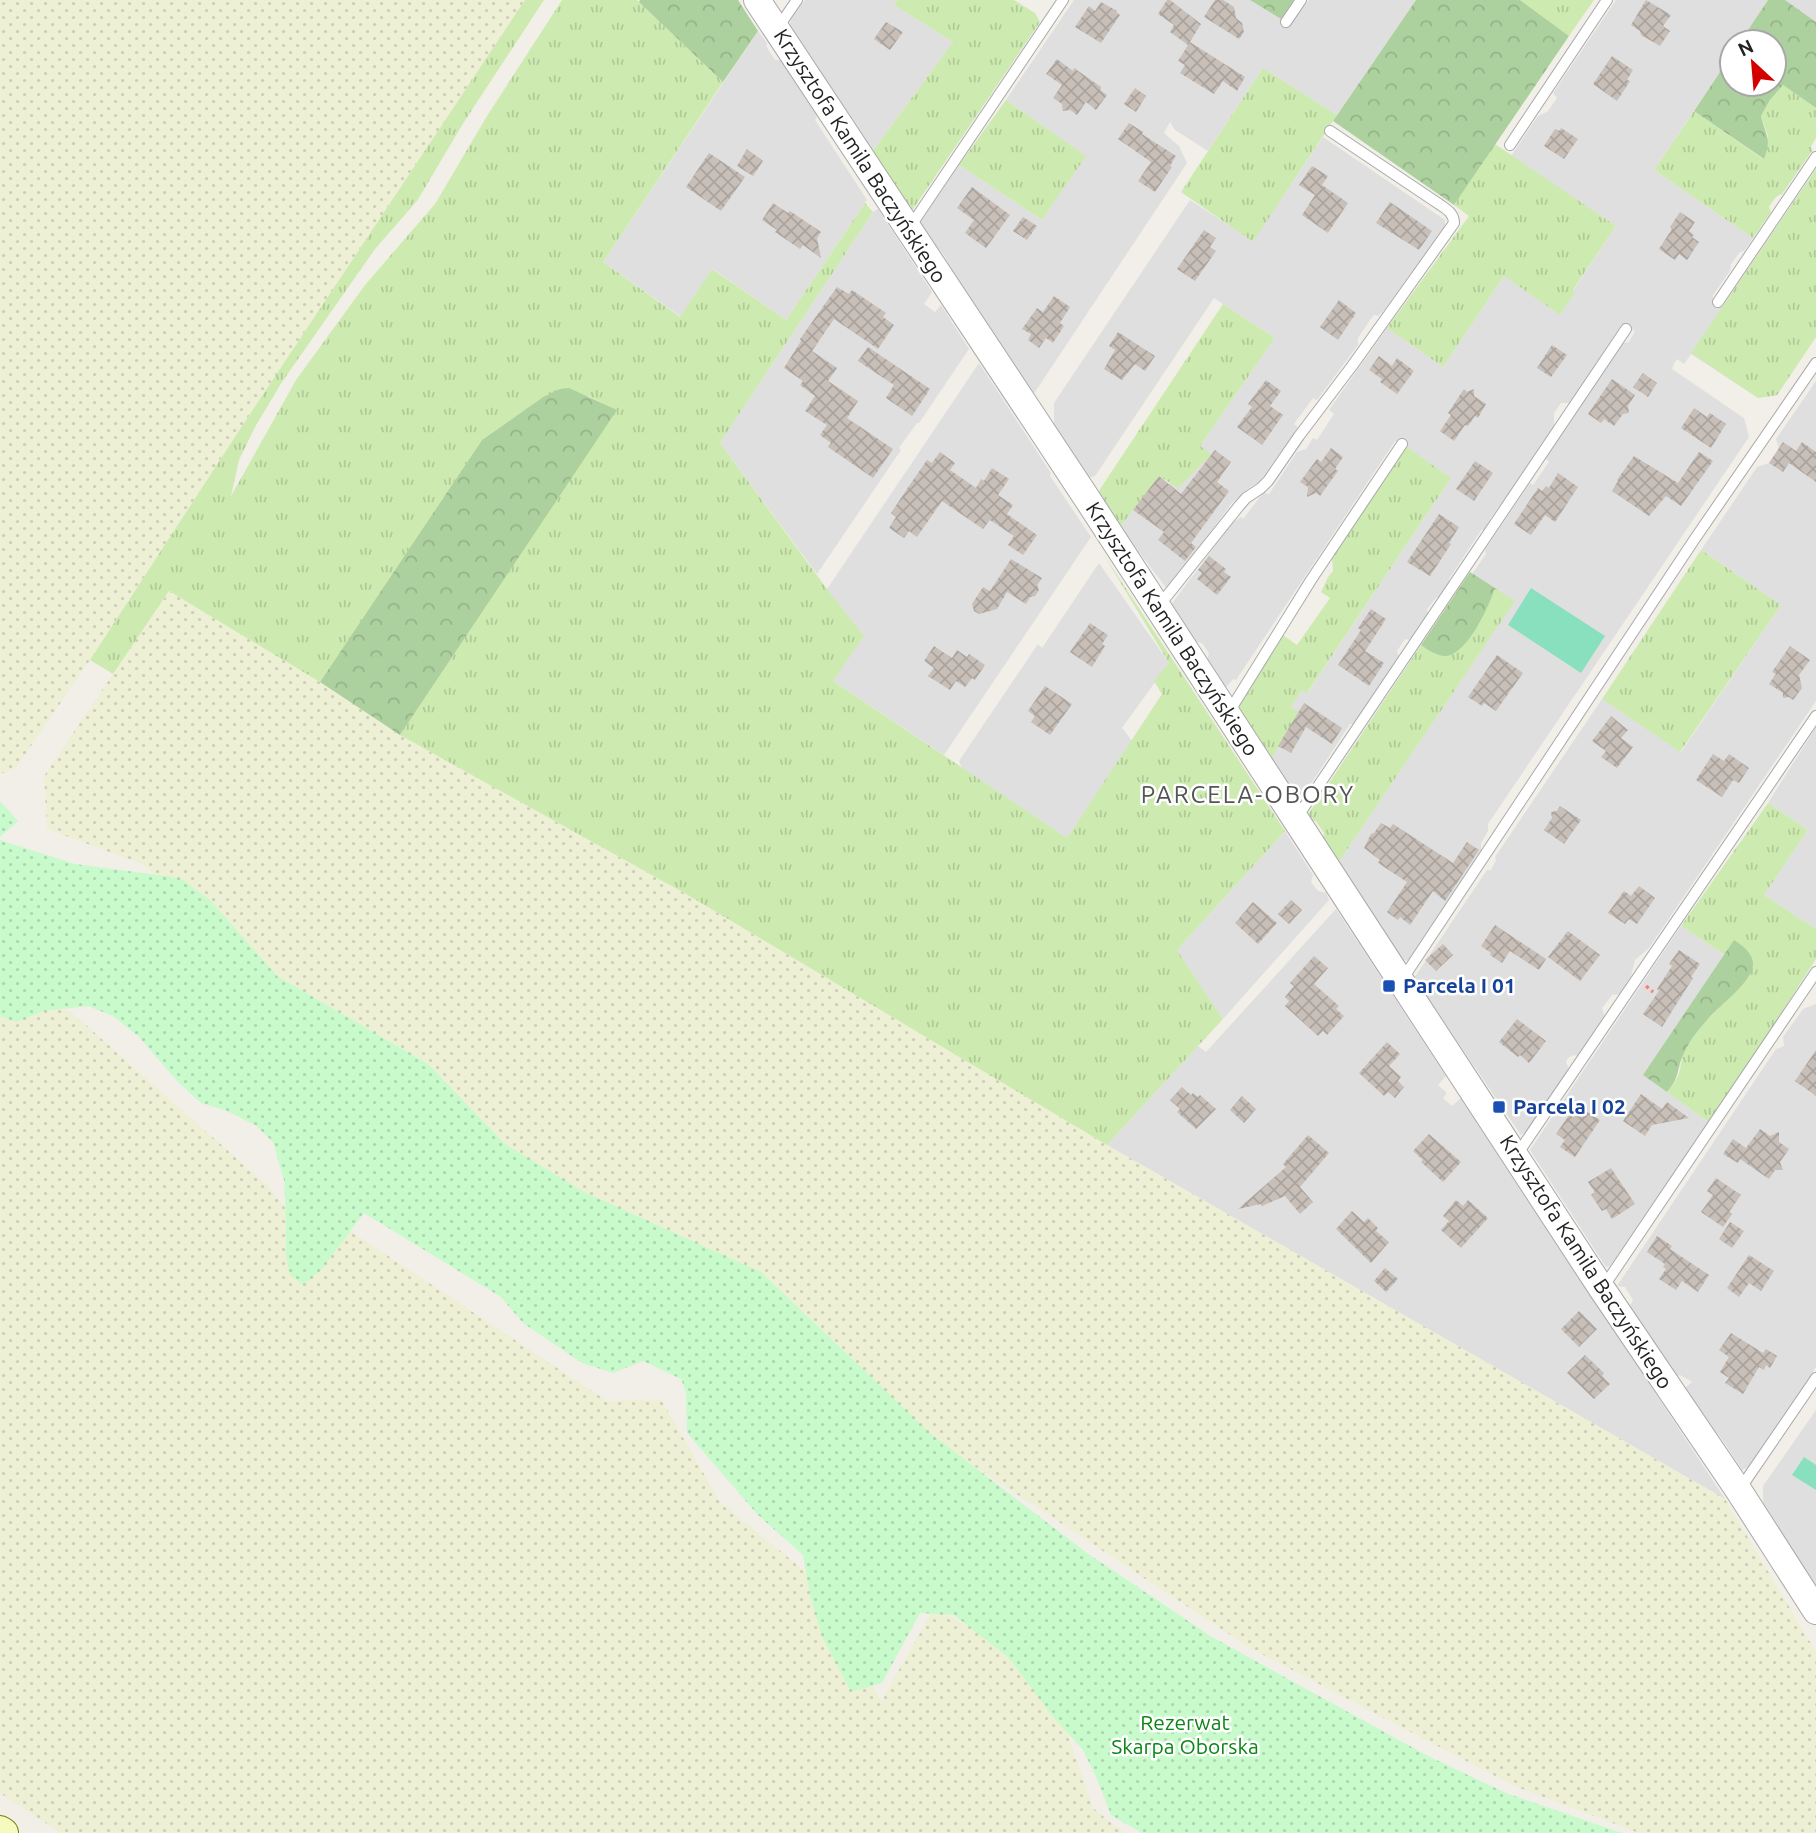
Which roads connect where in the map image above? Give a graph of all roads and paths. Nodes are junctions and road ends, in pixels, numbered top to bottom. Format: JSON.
{"nodes":[{"id":1,"x":757,"y":0,"type":"edge"},
{"id":2,"x":797,"y":0,"type":"edge"},
{"id":3,"x":1063,"y":0,"type":"edge"},
{"id":4,"x":1301,"y":0,"type":"edge"},
{"id":5,"x":1607,"y":0,"type":"edge"},
{"id":6,"x":1286,"y":22,"type":"dead end"},
{"id":7,"x":777,"y":29,"type":"junction"},
{"id":8,"x":1330,"y":131,"type":"dead end"},
{"id":9,"x":1510,"y":145,"type":"dead end"},
{"id":10,"x":1816,"y":157,"type":"edge"},
{"id":11,"x":909,"y":229,"type":"junction"},
{"id":12,"x":1718,"y":302,"type":"dead end"},
{"id":13,"x":1626,"y":329,"type":"dead end"},
{"id":14,"x":1816,"y":363,"type":"edge"},
{"id":15,"x":1402,"y":443,"type":"dead end"},
{"id":16,"x":1158,"y":607,"type":"junction"},
{"id":17,"x":1227,"y":714,"type":"junction"},
{"id":18,"x":1816,"y":716,"type":"edge"},
{"id":19,"x":1296,"y":819,"type":"junction"},
{"id":20,"x":1816,"y":972,"type":"edge"},
{"id":21,"x":1401,"y":981,"type":"junction"},
{"id":22,"x":1516,"y":1156,"type":"junction"},
{"id":23,"x":1602,"y":1289,"type":"junction"},
{"id":24,"x":1816,"y":1378,"type":"edge"},
{"id":25,"x":1739,"y":1491,"type":"junction"},
{"id":26,"x":1816,"y":1611,"type":"edge"}],
"edges":[{"from":1,"to":7,"type":"street","name":"Krzysztofa Kamila Baczyńskiego"},
{"from":2,"to":7,"type":"lane"},
{"from":3,"to":11,"type":"lane"},
{"from":4,"to":6,"type":"lane"},
{"from":5,"to":9,"type":"lane"},
{"from":7,"to":11,"type":"street","name":"Krzysztofa Kamila Baczyńskiego"},
{"from":8,"to":16,"type":"lane"},
{"from":10,"to":12,"type":"lane"},
{"from":11,"to":16,"type":"street","name":"Krzysztofa Kamila Baczyńskiego"},
{"from":13,"to":19,"type":"lane"},
{"from":14,"to":21,"type":"lane"},
{"from":15,"to":17,"type":"lane"},
{"from":16,"to":17,"type":"street","name":"Krzysztofa Kamila Baczyńskiego"},
{"from":17,"to":19,"type":"street","name":"Krzysztofa Kamila Baczyńskiego"},
{"from":18,"to":22,"type":"lane"},
{"from":19,"to":21,"type":"street","name":"Krzysztofa Kamila Baczyńskiego"},
{"from":20,"to":23,"type":"lane"},
{"from":21,"to":22,"type":"street","name":"Krzysztofa Kamila Baczyńskiego"},
{"from":22,"to":23,"type":"street","name":"Krzysztofa Kamila Baczyńskiego"},
{"from":23,"to":25,"type":"street","name":"Krzysztofa Kamila Baczyńskiego"},
{"from":24,"to":25,"type":"lane"},
{"from":25,"to":26,"type":"street","name":"Krzysztofa Kamila Baczyńskiego"}]}
